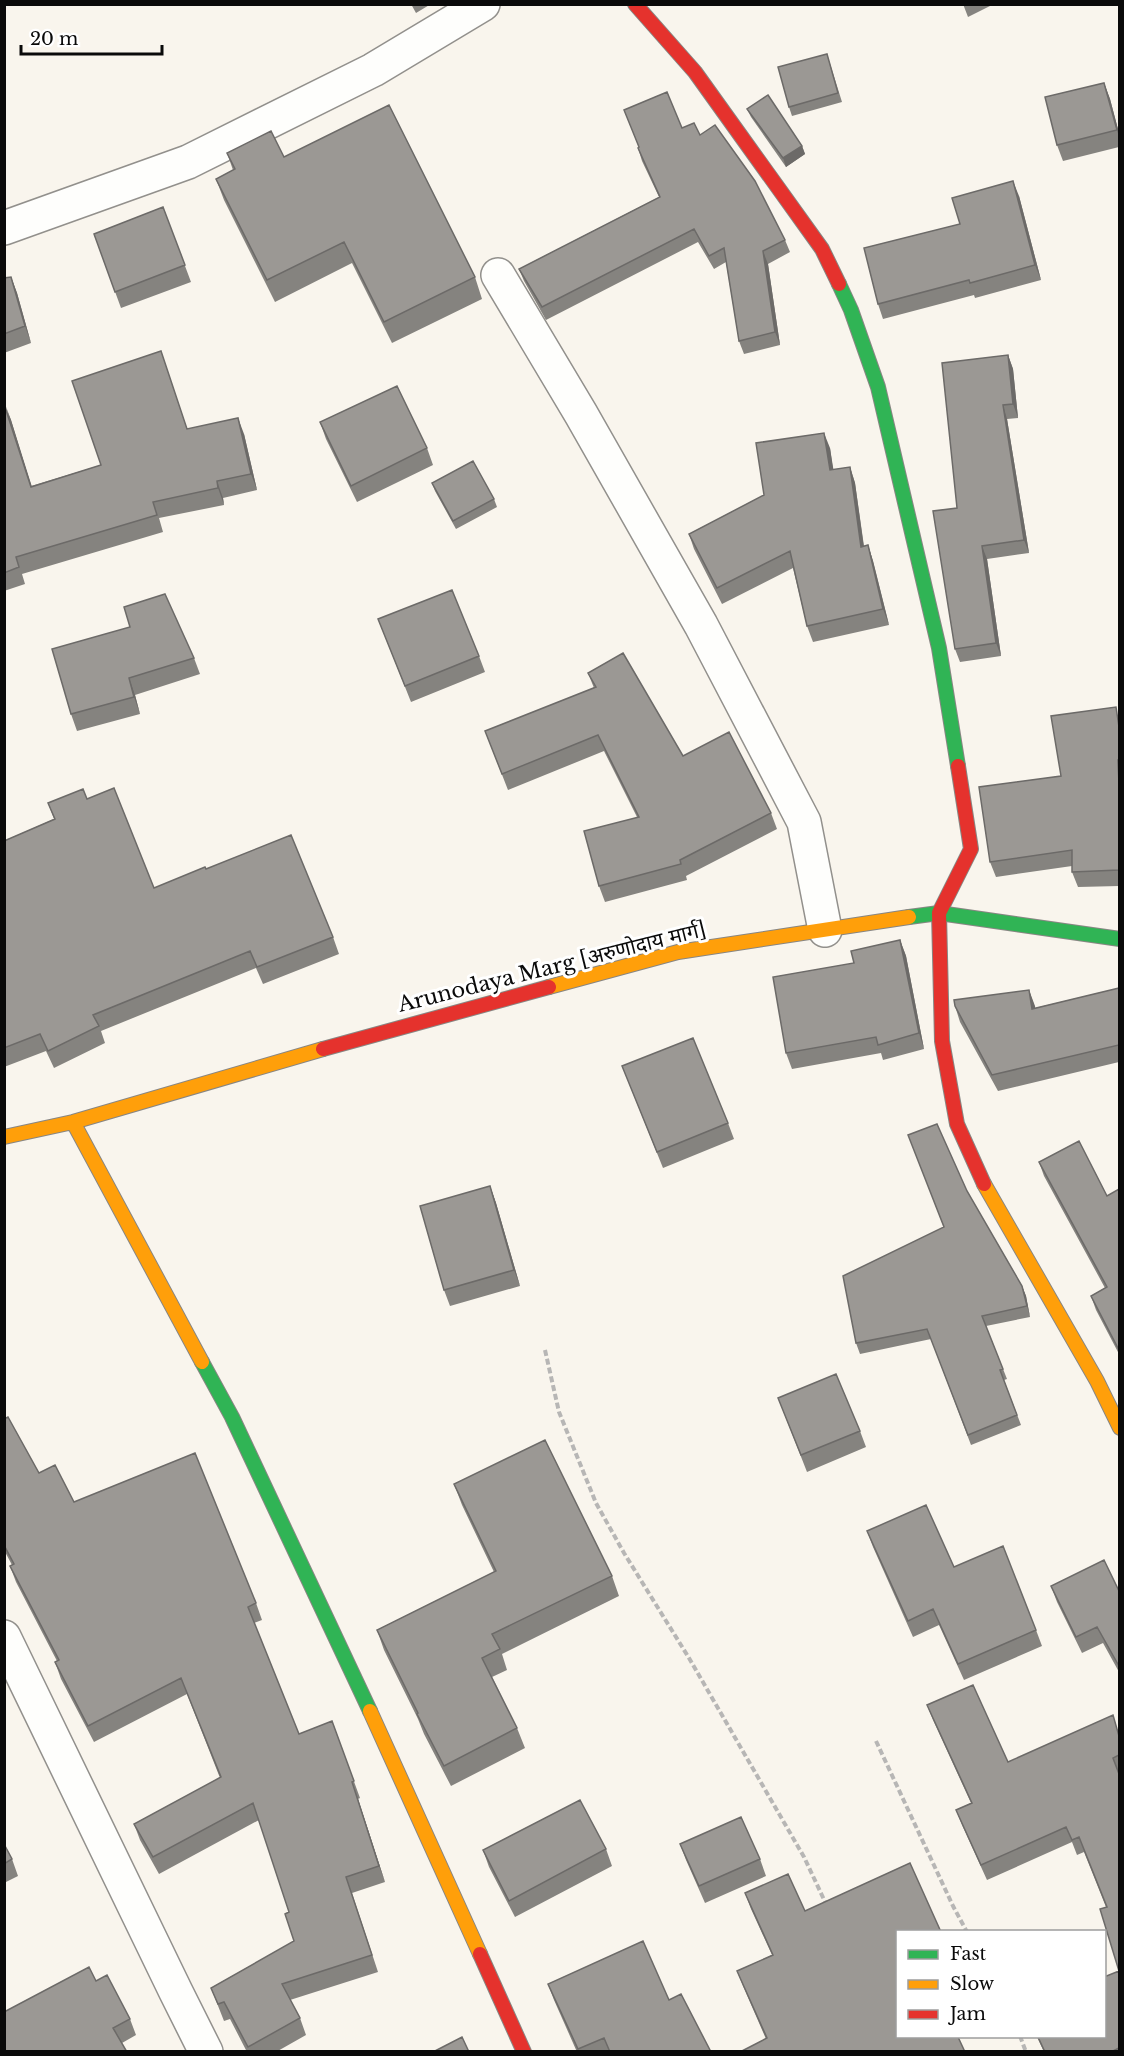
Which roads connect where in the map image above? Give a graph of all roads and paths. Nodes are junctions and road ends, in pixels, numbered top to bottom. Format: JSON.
{"nodes":[{"id":1,"x":483,"y":4,"type":"edge"},
{"id":2,"x":635,"y":4,"type":"edge"},
{"id":3,"x":4,"y":228,"type":"edge"},
{"id":4,"x":498,"y":275,"type":"dead end"},
{"id":5,"x":939,"y":913,"type":"junction"},
{"id":6,"x":825,"y":930,"type":"junction"},
{"id":7,"x":1119,"y":939,"type":"edge"},
{"id":8,"x":73,"y":1122,"type":"junction"},
{"id":9,"x":4,"y":1137,"type":"edge"},
{"id":10,"x":545,"y":1350,"type":"dead end"},
{"id":11,"x":1119,"y":1428,"type":"edge"},
{"id":12,"x":4,"y":1637,"type":"edge"},
{"id":13,"x":876,"y":1741,"type":"dead end"},
{"id":14,"x":828,"y":1908,"type":"edge"},
{"id":15,"x":967,"y":1930,"type":"edge"},
{"id":16,"x":1020,"y":2038,"type":"edge"},
{"id":17,"x":206,"y":2052,"type":"edge"},
{"id":18,"x":524,"y":2052,"type":"edge"},
{"id":19,"x":1026,"y":2052,"type":"edge"}],
"edges":[{"from":1,"to":3,"type":"street"},
{"from":2,"to":5,"type":"street"},
{"from":4,"to":6,"type":"street"},
{"from":5,"to":6,"type":"street","name":"Arunodaya Marg [अरुणोदा‍य मार्ग]"},
{"from":5,"to":7,"type":"street","name":"Arunodaya Marg [अरुणोदा‍य मार्ग]"},
{"from":5,"to":11,"type":"street"},
{"from":6,"to":8,"type":"street","name":"Arunodaya Marg [अरुणोदा‍य मार्ग]"},
{"from":8,"to":9,"type":"street","name":"Arunodaya Marg [अरुणोदा‍य मार्ग]"},
{"from":8,"to":18,"type":"street"},
{"from":10,"to":14,"type":"path"},
{"from":12,"to":17,"type":"street"},
{"from":13,"to":15,"type":"path"},
{"from":16,"to":19,"type":"path"}]}
